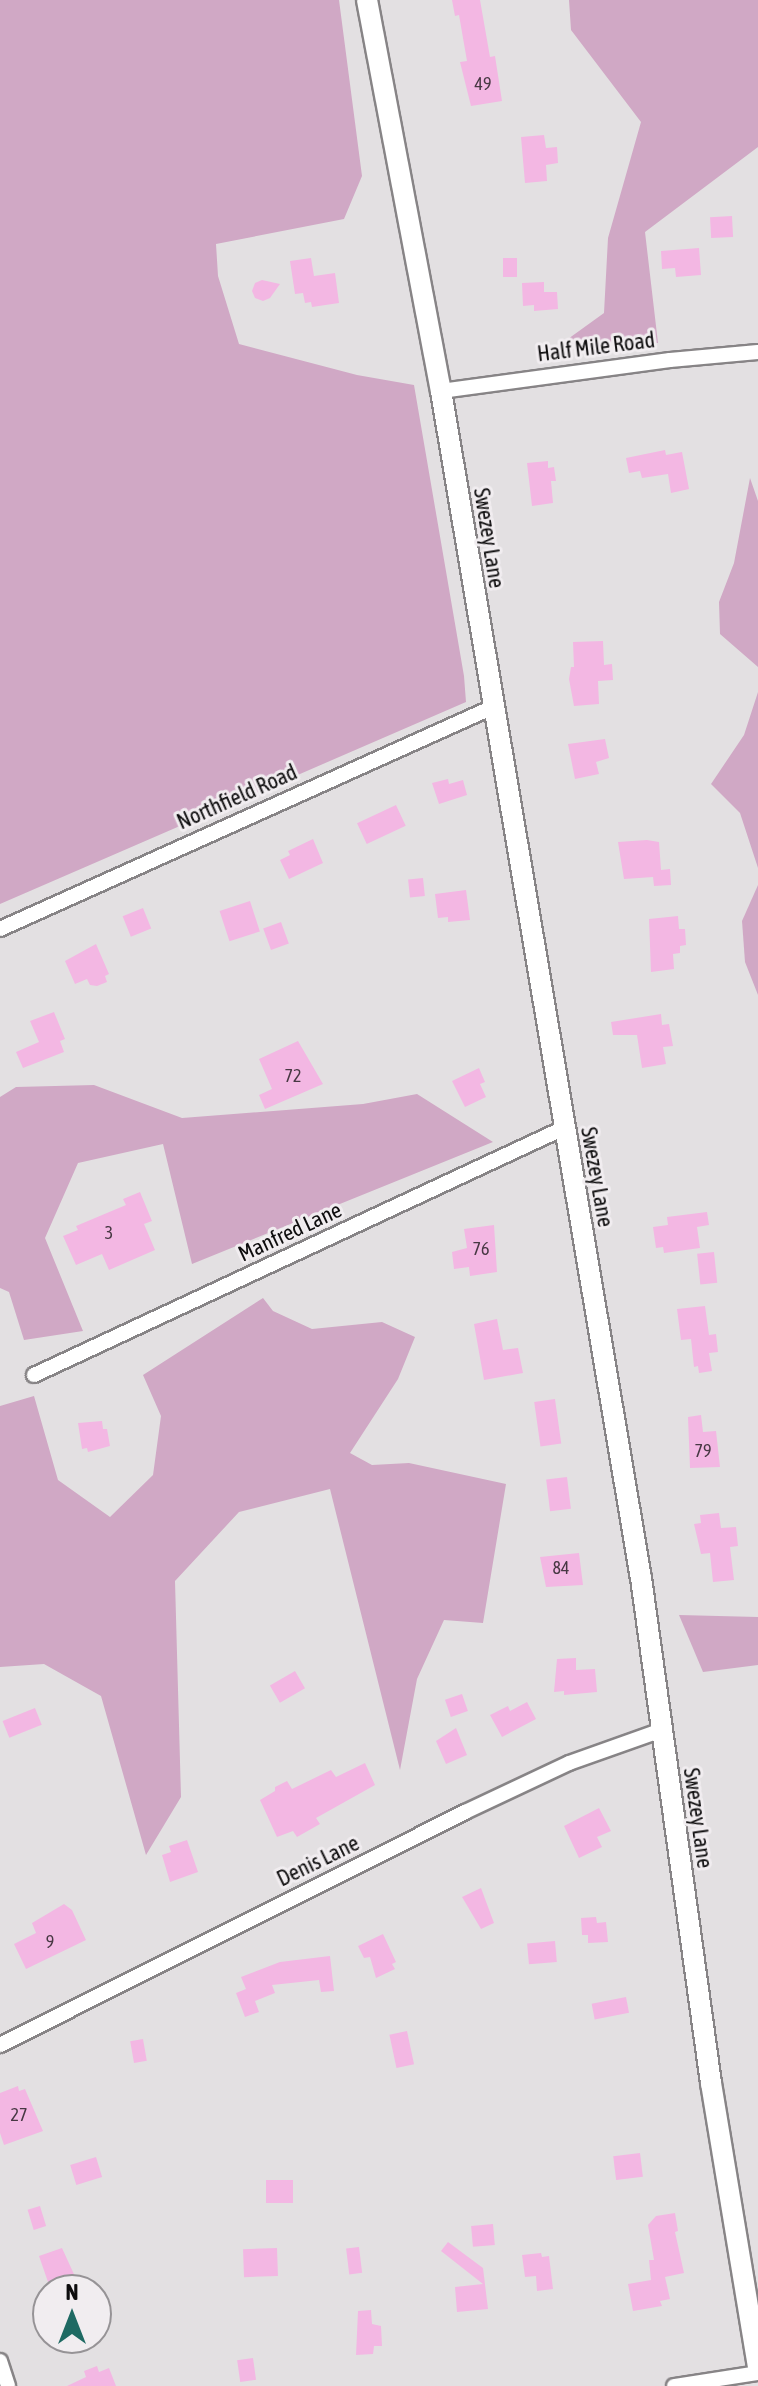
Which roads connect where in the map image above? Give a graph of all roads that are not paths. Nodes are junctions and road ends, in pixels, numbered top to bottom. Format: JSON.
{"nodes":[{"id":1,"x":367,"y":0,"type":"edge"},
{"id":2,"x":758,"y":352,"type":"edge"},
{"id":3,"x":441,"y":391,"type":"junction"},
{"id":4,"x":493,"y":707,"type":"junction"},
{"id":5,"x":0,"y":929,"type":"edge"},
{"id":6,"x":564,"y":1128,"type":"junction"},
{"id":7,"x":34,"y":1375,"type":"dead end"},
{"id":8,"x":662,"y":1730,"type":"junction"},
{"id":9,"x":0,"y":2045,"type":"edge"},
{"id":10,"x":0,"y":2361,"type":"edge"},
{"id":11,"x":758,"y":2366,"type":"edge"},
{"id":12,"x":758,"y":2373,"type":"edge"},
{"id":13,"x":8,"y":2386,"type":"edge"},
{"id":14,"x":674,"y":2386,"type":"edge"}],
"edges":[{"from":1,"to":3,"type":"street","name":"Swezey Lane"},
{"from":2,"to":3,"type":"street","name":"Half Mile Road"},
{"from":3,"to":4,"type":"street","name":"Swezey Lane"},
{"from":4,"to":5,"type":"street","name":"Northfield Road"},
{"from":4,"to":6,"type":"street","name":"Swezey Lane"},
{"from":6,"to":7,"type":"street","name":"Manfred Lane"},
{"from":6,"to":8,"type":"street","name":"Swezey Lane"},
{"from":8,"to":9,"type":"street","name":"Denis Lane"},
{"from":8,"to":11,"type":"street","name":"Swezey Lane"},
{"from":10,"to":13,"type":"street"},
{"from":12,"to":14,"type":"street"}]}
